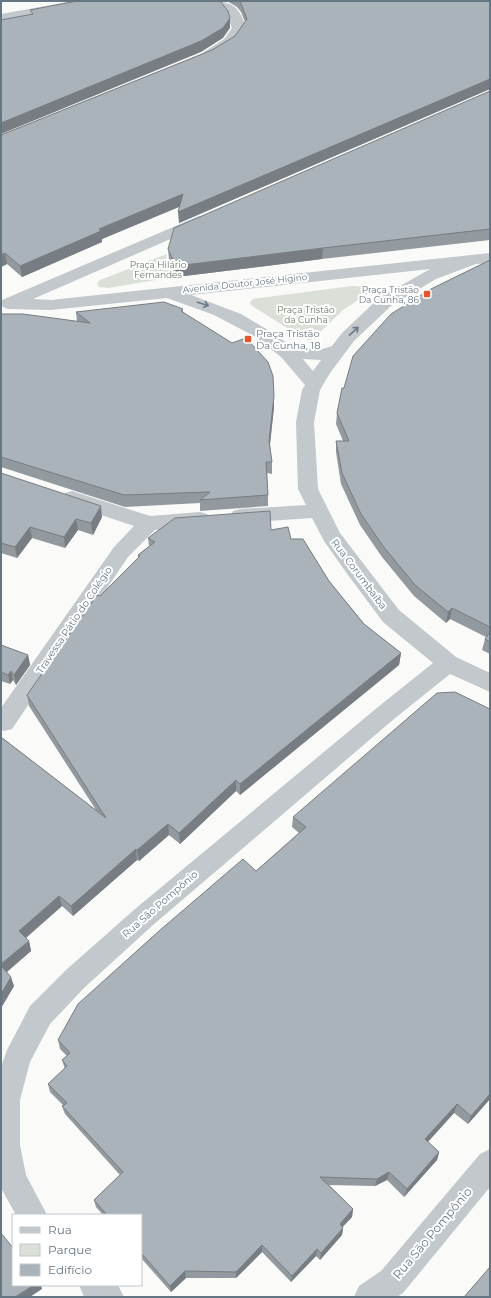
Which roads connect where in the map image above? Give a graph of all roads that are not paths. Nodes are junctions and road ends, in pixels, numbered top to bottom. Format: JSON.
{"nodes":[{"id":1,"x":94,"y":1,"type":"edge"},
{"id":2,"x":212,"y":1,"type":"edge"},
{"id":3,"x":1,"y":18,"type":"edge"},
{"id":4,"x":200,"y":59,"type":"edge"},
{"id":5,"x":214,"y":215,"type":"edge"},
{"id":6,"x":490,"y":258,"type":"edge"},
{"id":7,"x":473,"y":260,"type":"junction"},
{"id":8,"x":379,"y":269,"type":"junction"},
{"id":9,"x":411,"y":287,"type":"junction"},
{"id":10,"x":165,"y":292,"type":"junction"},
{"id":11,"x":5,"y":303,"type":"edge"},
{"id":12,"x":276,"y":344,"type":"junction"},
{"id":13,"x":338,"y":350,"type":"junction"},
{"id":14,"x":314,"y":384,"type":"junction"},
{"id":15,"x":53,"y":492,"type":"edge"},
{"id":16,"x":319,"y":511,"type":"junction"},
{"id":17,"x":149,"y":523,"type":"junction"},
{"id":18,"x":448,"y":663,"type":"junction"},
{"id":19,"x":490,"y":683,"type":"edge"},
{"id":20,"x":4,"y":722,"type":"dead end"},
{"id":21,"x":490,"y":1164,"type":"edge"},
{"id":22,"x":31,"y":1214,"type":"edge"},
{"id":23,"x":95,"y":1286,"type":"edge"},
{"id":24,"x":108,"y":1297,"type":"edge"},
{"id":25,"x":370,"y":1297,"type":"edge"}],
"edges":[{"from":1,"to":3,"type":"street"},
{"from":2,"to":4,"type":"street"},
{"from":5,"to":11,"type":"street"},
{"from":6,"to":7,"type":"street","name":"Avenida Doutor José Higino"},
{"from":7,"to":8,"type":"street","name":"Avenida Doutor José Higino"},
{"from":7,"to":9,"type":"street","name":"Rua Corumbaíba"},
{"from":8,"to":9,"type":"street"},
{"from":8,"to":10,"type":"street","name":"Avenida Doutor José Higino"},
{"from":13,"to":9,"type":"street","name":"Rua Corumbaíba","one_way":true},
{"from":10,"to":11,"type":"street","name":"Avenida Doutor José Higino"},
{"from":10,"to":12,"type":"street","one_way":true},
{"from":12,"to":13,"type":"street"},
{"from":12,"to":14,"type":"street"},
{"from":13,"to":14,"type":"street","name":"Rua Corumbaíba"},
{"from":14,"to":16,"type":"street","name":"Rua Corumbaíba"},
{"from":15,"to":17,"type":"street"},
{"from":16,"to":17,"type":"street"},
{"from":16,"to":18,"type":"street","name":"Rua Corumbaíba"},
{"from":17,"to":20,"type":"street","name":"Travessa Pátio do Colégio"},
{"from":18,"to":19,"type":"street","name":"Rua Corumbaíba"},
{"from":18,"to":22,"type":"street","name":"Rua São Pompônio"},
{"from":21,"to":25,"type":"street","name":"Rua São Pompônio"},
{"from":23,"to":24,"type":"street"}]}
